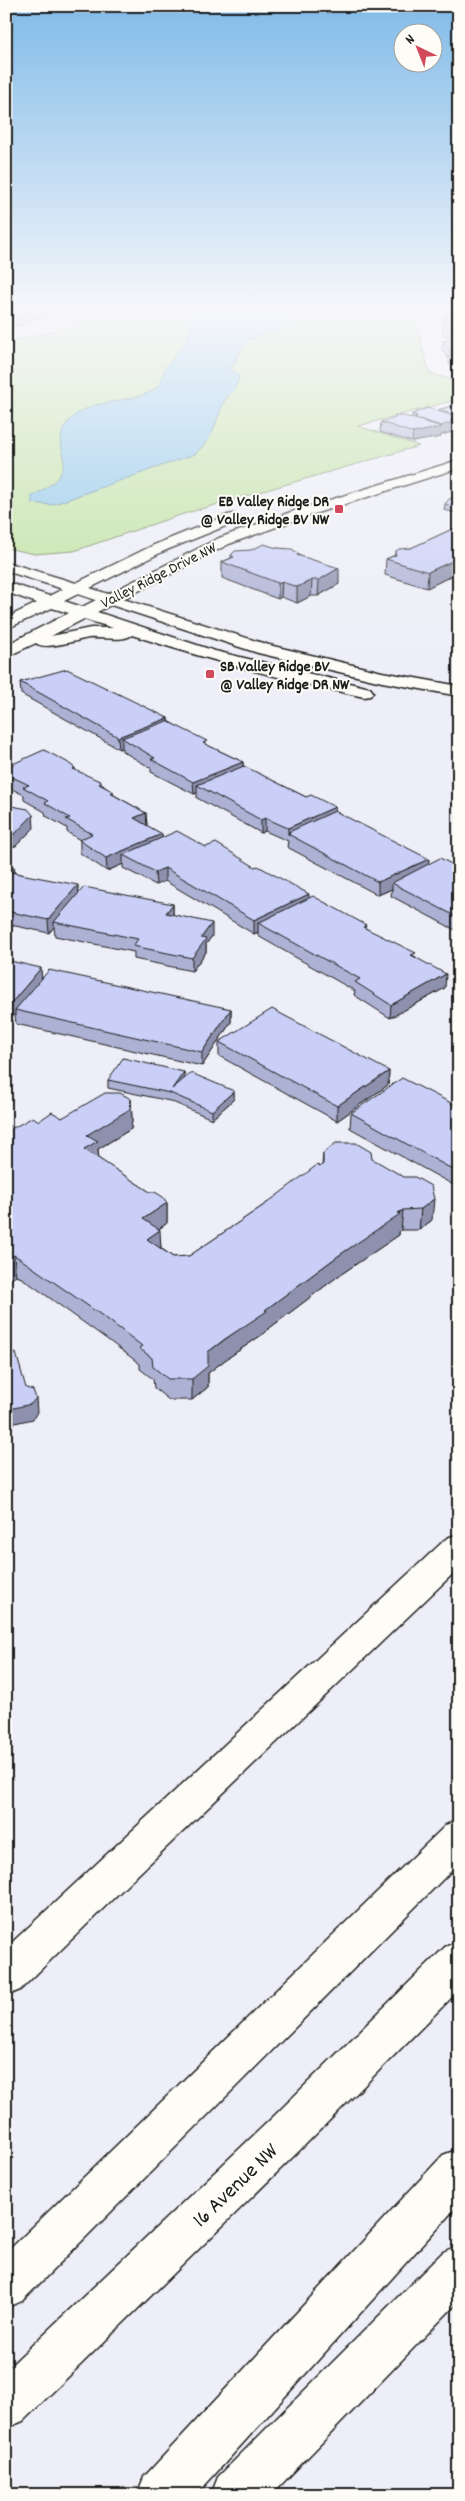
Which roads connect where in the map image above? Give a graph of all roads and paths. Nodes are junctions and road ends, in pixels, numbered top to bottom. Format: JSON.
{"nodes":[{"id":1,"x":459,"y":449,"type":"edge"},
{"id":2,"x":442,"y":454,"type":"dead end"},
{"id":3,"x":459,"y":464,"type":"edge"},
{"id":4,"x":248,"y":513,"type":"dead end"},
{"id":5,"x":159,"y":548,"type":"junction"},
{"id":6,"x":181,"y":562,"type":"junction"},
{"id":7,"x":93,"y":564,"type":"dead end"},
{"id":8,"x":8,"y":566,"type":"edge"},
{"id":9,"x":60,"y":569,"type":"dead end"},
{"id":10,"x":6,"y":587,"type":"edge"},
{"id":11,"x":77,"y":588,"type":"junction"},
{"id":12,"x":162,"y":594,"type":"dead end"},
{"id":13,"x":109,"y":599,"type":"junction"},
{"id":14,"x":50,"y":601,"type":"junction"},
{"id":15,"x":175,"y":604,"type":"dead end"},
{"id":16,"x":83,"y":612,"type":"junction"},
{"id":17,"x":6,"y":624,"type":"edge"},
{"id":18,"x":146,"y":634,"type":"junction"},
{"id":19,"x":264,"y":649,"type":"junction"},
{"id":20,"x":8,"y":651,"type":"edge"},
{"id":21,"x":459,"y":691,"type":"edge"},
{"id":22,"x":377,"y":694,"type":"dead end"},
{"id":23,"x":439,"y":705,"type":"dead end"},
{"id":24,"x":459,"y":708,"type":"edge"},
{"id":25,"x":459,"y":1547,"type":"edge"},
{"id":26,"x":459,"y":1837,"type":"edge"},
{"id":27,"x":459,"y":1961,"type":"edge"},
{"id":28,"x":6,"y":1976,"type":"edge"},
{"id":29,"x":459,"y":2171,"type":"edge"},
{"id":30,"x":459,"y":2268,"type":"edge"},
{"id":31,"x":6,"y":2285,"type":"edge"},
{"id":32,"x":6,"y":2404,"type":"edge"},
{"id":33,"x":162,"y":2495,"type":"edge"},
{"id":34,"x":236,"y":2495,"type":"edge"}],
"edges":[{"from":1,"to":2,"type":"main road"},
{"from":3,"to":6,"type":"main road","name":"Valley Ridge Drive NW"},
{"from":4,"to":5,"type":"main road","name":"Valley Ridge Drive NW"},
{"from":5,"to":7,"type":"main road"},
{"from":5,"to":11,"type":"main road","name":"Valley Ridge Drive NW"},
{"from":6,"to":12,"type":"main road"},
{"from":6,"to":13,"type":"main road","name":"Valley Ridge Drive NW"},
{"from":8,"to":9,"type":"main road"},
{"from":8,"to":11,"type":"main road"},
{"from":10,"to":14,"type":"main road"},
{"from":11,"to":13,"type":"main road"},
{"from":11,"to":14,"type":"main road","name":"Valley Ridge Drive NW"},
{"from":13,"to":16,"type":"main road","name":"Valley Ridge Drive NW"},
{"from":13,"to":19,"type":"main road"},
{"from":14,"to":16,"type":"main road"},
{"from":14,"to":17,"type":"main road","name":"Valley Ridge Drive NW"},
{"from":15,"to":19,"type":"main road"},
{"from":16,"to":18,"type":"main road"},
{"from":16,"to":20,"type":"main road","name":"Valley Ridge Drive NW"},
{"from":18,"to":20,"type":"main road"},
{"from":18,"to":22,"type":"main road"},
{"from":19,"to":21,"type":"main road"},
{"from":23,"to":24,"type":"main road"},
{"from":25,"to":28,"type":"main road"},
{"from":26,"to":31,"type":"main road"},
{"from":27,"to":32,"type":"main road","name":"16 Avenue NW"},
{"from":29,"to":33,"type":"main road"},
{"from":30,"to":34,"type":"main road"}]}
